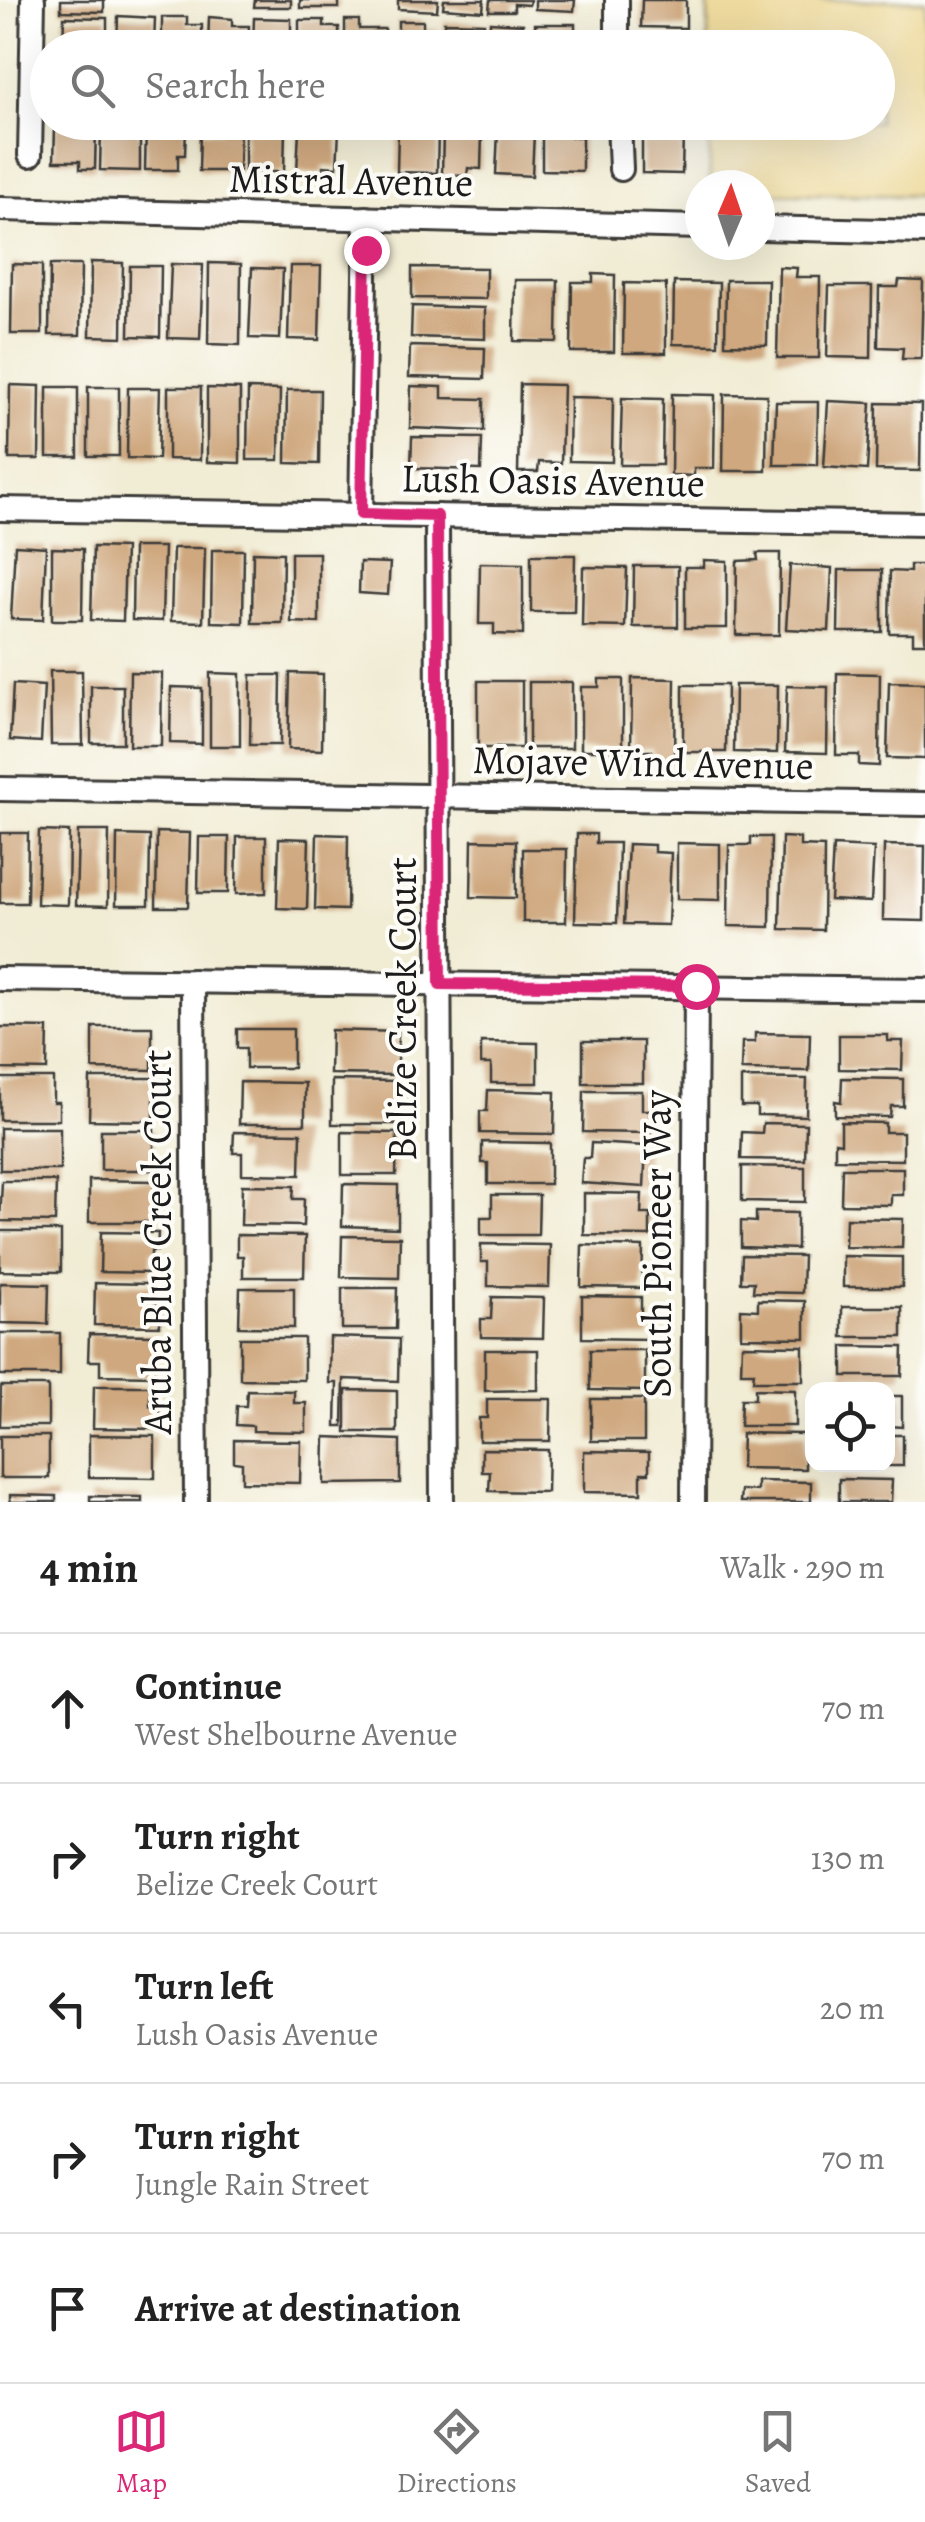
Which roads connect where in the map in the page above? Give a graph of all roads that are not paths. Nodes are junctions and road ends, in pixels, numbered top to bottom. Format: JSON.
{"nodes":[{"id":1,"x":32,"y":0,"type":"edge"},
{"id":2,"x":617,"y":0,"type":"edge"},
{"id":3,"x":34,"y":30,"type":"edge"},
{"id":4,"x":617,"y":30,"type":"edge"},
{"id":5,"x":33,"y":140,"type":"edge"},
{"id":6,"x":620,"y":140,"type":"edge"},
{"id":7,"x":30,"y":155,"type":"dead end"},
{"id":8,"x":622,"y":169,"type":"dead end"},
{"id":9,"x":0,"y":209,"type":"edge"},
{"id":10,"x":366,"y":218,"type":"junction"},
{"id":11,"x":685,"y":227,"type":"edge"},
{"id":12,"x":775,"y":228,"type":"edge"},
{"id":13,"x":925,"y":232,"type":"edge"},
{"id":14,"x":0,"y":508,"type":"edge"},
{"id":15,"x":361,"y":514,"type":"junction"},
{"id":16,"x":437,"y":516,"type":"junction"},
{"id":17,"x":925,"y":524,"type":"edge"},
{"id":18,"x":0,"y":789,"type":"edge"},
{"id":19,"x":438,"y":796,"type":"junction"},
{"id":20,"x":925,"y":804,"type":"edge"},
{"id":21,"x":0,"y":979,"type":"edge"},
{"id":22,"x":194,"y":981,"type":"junction"},
{"id":23,"x":440,"y":984,"type":"junction"},
{"id":24,"x":696,"y":986,"type":"junction"},
{"id":25,"x":925,"y":990,"type":"edge"},
{"id":26,"x":196,"y":1502,"type":"edge"},
{"id":27,"x":442,"y":1502,"type":"edge"},
{"id":28,"x":693,"y":1502,"type":"edge"}],
"edges":[{"from":1,"to":3,"type":"street"},
{"from":2,"to":4,"type":"street"},
{"from":5,"to":7,"type":"street"},
{"from":6,"to":8,"type":"street"},
{"from":9,"to":10,"type":"street","name":"Mistral Avenue"},
{"from":10,"to":11,"type":"street","name":"Mistral Avenue"},
{"from":10,"to":15,"type":"street"},
{"from":12,"to":13,"type":"street"},
{"from":14,"to":15,"type":"street","name":"Lush Oasis Avenue"},
{"from":15,"to":16,"type":"street","name":"Lush Oasis Avenue"},
{"from":16,"to":17,"type":"street","name":"Lush Oasis Avenue"},
{"from":16,"to":19,"type":"street","name":"Belize Creek Court"},
{"from":18,"to":19,"type":"street","name":"Mojave Wind Avenue"},
{"from":19,"to":20,"type":"street","name":"Mojave Wind Avenue"},
{"from":19,"to":23,"type":"street","name":"Belize Creek Court"},
{"from":21,"to":22,"type":"street"},
{"from":22,"to":23,"type":"street"},
{"from":22,"to":26,"type":"street","name":"Aruba Blue Creek Court"},
{"from":23,"to":24,"type":"street"},
{"from":23,"to":27,"type":"street","name":"Belize Creek Court"},
{"from":24,"to":25,"type":"street"},
{"from":24,"to":28,"type":"street","name":"South Pioneer Way"}]}
